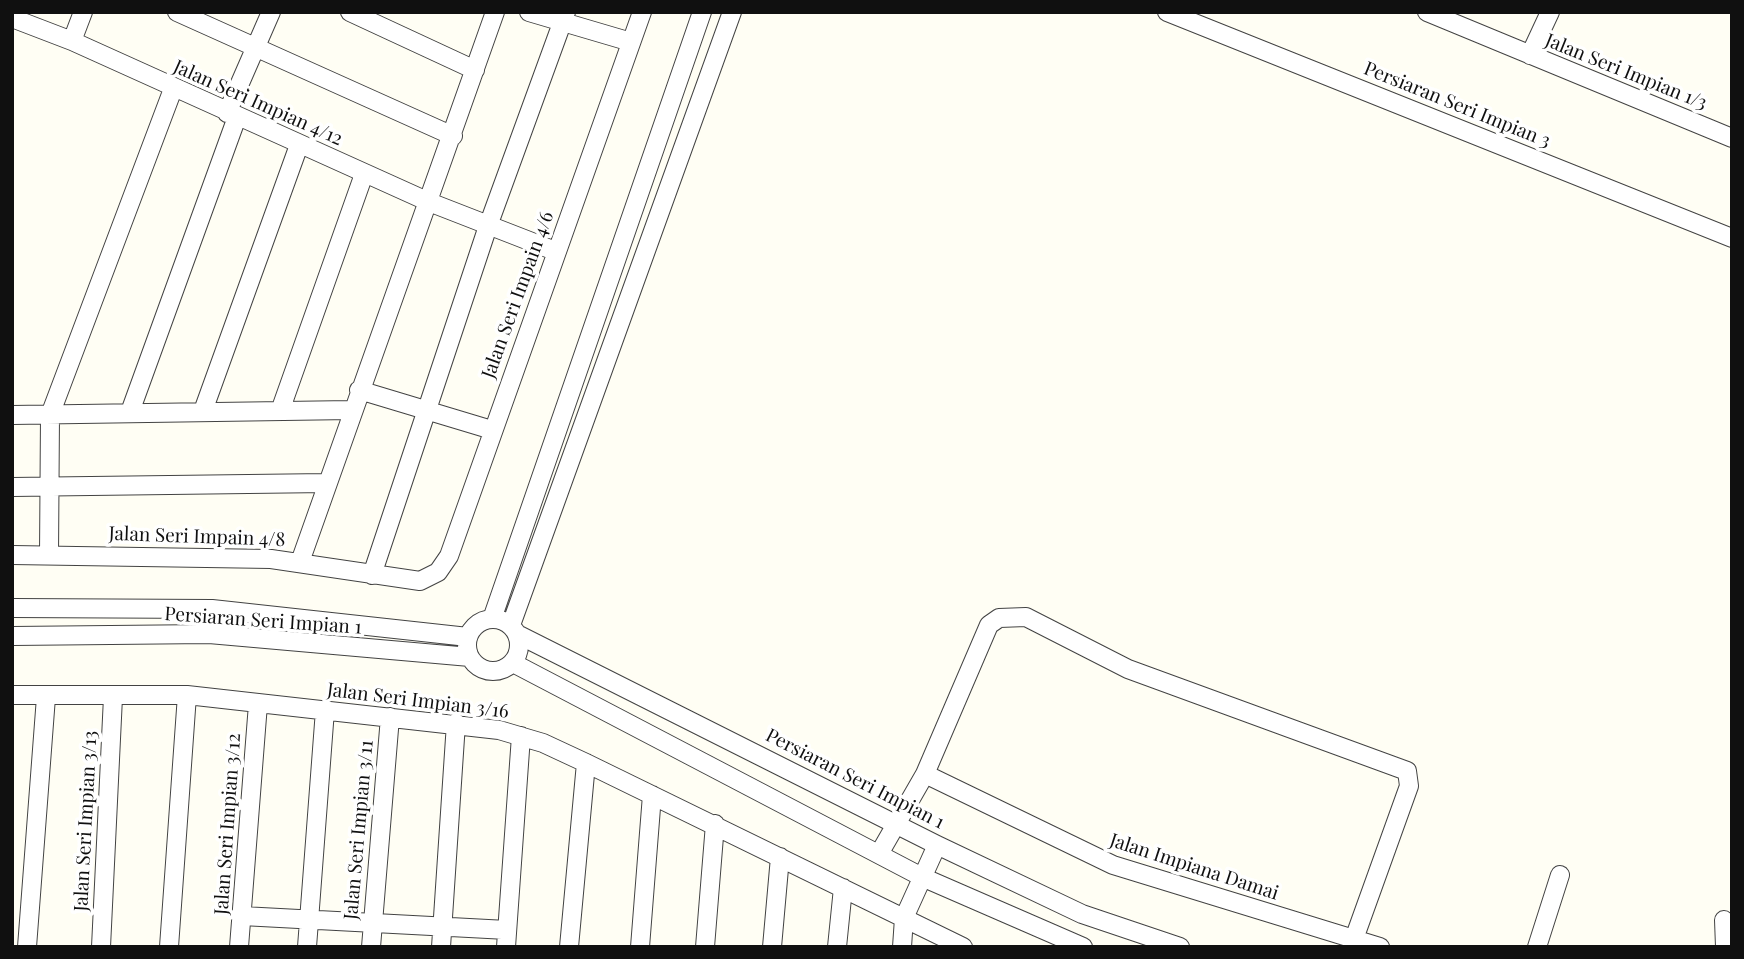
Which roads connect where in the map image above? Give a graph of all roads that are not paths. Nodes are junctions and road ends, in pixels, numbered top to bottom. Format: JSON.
{"nodes":[{"id":1,"x":83,"y":12,"type":"edge"},
{"id":2,"x":177,"y":12,"type":"edge"},
{"id":3,"x":271,"y":12,"type":"edge"},
{"id":4,"x":350,"y":12,"type":"edge"},
{"id":5,"x":495,"y":12,"type":"edge"},
{"id":6,"x":528,"y":12,"type":"edge"},
{"id":7,"x":642,"y":12,"type":"edge"},
{"id":8,"x":702,"y":12,"type":"edge"},
{"id":9,"x":732,"y":12,"type":"edge"},
{"id":10,"x":1167,"y":12,"type":"edge"},
{"id":11,"x":1427,"y":12,"type":"edge"},
{"id":12,"x":1550,"y":12,"type":"edge"},
{"id":13,"x":12,"y":18,"type":"edge"},
{"id":14,"x":564,"y":18,"type":"edge"},
{"id":15,"x":1471,"y":20,"type":"edge"},
{"id":16,"x":72,"y":41,"type":"junction"},
{"id":17,"x":631,"y":42,"type":"junction"},
{"id":18,"x":256,"y":47,"type":"junction"},
{"id":19,"x":1530,"y":55,"type":"junction"},
{"id":20,"x":475,"y":70,"type":"junction"},
{"id":21,"x":173,"y":89,"type":"junction"},
{"id":22,"x":232,"y":115,"type":"junction"},
{"id":23,"x":453,"y":136,"type":"junction"},
{"id":24,"x":1732,"y":138,"type":"edge"},
{"id":25,"x":299,"y":145,"type":"junction"},
{"id":26,"x":364,"y":173,"type":"junction"},
{"id":27,"x":429,"y":202,"type":"junction"},
{"id":28,"x":488,"y":226,"type":"junction"},
{"id":29,"x":1732,"y":238,"type":"edge"},
{"id":30,"x":555,"y":251,"type":"junction"},
{"id":31,"x":359,"y":390,"type":"junction"},
{"id":32,"x":203,"y":411,"type":"junction"},
{"id":33,"x":280,"y":411,"type":"junction"},
{"id":34,"x":351,"y":411,"type":"junction"},
{"id":35,"x":425,"y":411,"type":"junction"},
{"id":36,"x":130,"y":412,"type":"junction"},
{"id":37,"x":12,"y":415,"type":"edge"},
{"id":38,"x":50,"y":415,"type":"junction"},
{"id":39,"x":492,"y":430,"type":"junction"},
{"id":40,"x":327,"y":483,"type":"junction"},
{"id":41,"x":48,"y":486,"type":"junction"},
{"id":42,"x":12,"y":487,"type":"edge"},
{"id":43,"x":12,"y":555,"type":"edge"},
{"id":44,"x":48,"y":555,"type":"junction"},
{"id":45,"x":300,"y":562,"type":"junction"},
{"id":46,"x":372,"y":575,"type":"junction"},
{"id":47,"x":420,"y":581,"type":"joint"},
{"id":48,"x":12,"y":608,"type":"edge"},
{"id":49,"x":492,"y":619,"type":"junction"},
{"id":50,"x":514,"y":630,"type":"junction"},
{"id":51,"x":12,"y":636,"type":"edge"},
{"id":52,"x":468,"y":637,"type":"junction"},
{"id":53,"x":470,"y":657,"type":"junction"},
{"id":54,"x":513,"y":663,"type":"junction"},
{"id":55,"x":12,"y":695,"type":"edge"},
{"id":56,"x":187,"y":695,"type":"junction"},
{"id":57,"x":46,"y":697,"type":"junction"},
{"id":58,"x":113,"y":697,"type":"junction"},
{"id":59,"x":258,"y":704,"type":"junction"},
{"id":60,"x":325,"y":710,"type":"junction"},
{"id":61,"x":390,"y":717,"type":"junction"},
{"id":62,"x":456,"y":723,"type":"junction"},
{"id":63,"x":521,"y":736,"type":"junction"},
{"id":64,"x":586,"y":763,"type":"junction"},
{"id":65,"x":925,"y":774,"type":"junction"},
{"id":66,"x":652,"y":795,"type":"junction"},
{"id":67,"x":896,"y":822,"type":"junction"},
{"id":68,"x":715,"y":824,"type":"junction"},
{"id":69,"x":937,"y":845,"type":"junction"},
{"id":70,"x":879,"y":854,"type":"junction"},
{"id":71,"x":780,"y":857,"type":"junction"},
{"id":72,"x":1560,"y":875,"type":"dead end"},
{"id":73,"x":922,"y":877,"type":"junction"},
{"id":74,"x":843,"y":888,"type":"junction"},
{"id":75,"x":243,"y":916,"type":"junction"},
{"id":76,"x":904,"y":918,"type":"junction"},
{"id":77,"x":309,"y":919,"type":"junction"},
{"id":78,"x":1724,"y":920,"type":"dead end"},
{"id":79,"x":372,"y":924,"type":"junction"},
{"id":80,"x":443,"y":926,"type":"junction"},
{"id":81,"x":506,"y":938,"type":"edge"},
{"id":82,"x":1354,"y":939,"type":"junction"},
{"id":83,"x":27,"y":947,"type":"edge"},
{"id":84,"x":101,"y":947,"type":"edge"},
{"id":85,"x":169,"y":947,"type":"edge"},
{"id":86,"x":239,"y":947,"type":"edge"},
{"id":87,"x":307,"y":947,"type":"edge"},
{"id":88,"x":370,"y":947,"type":"edge"},
{"id":89,"x":441,"y":947,"type":"edge"},
{"id":90,"x":569,"y":947,"type":"edge"},
{"id":91,"x":640,"y":947,"type":"edge"},
{"id":92,"x":705,"y":947,"type":"edge"},
{"id":93,"x":772,"y":947,"type":"edge"},
{"id":94,"x":837,"y":947,"type":"edge"},
{"id":95,"x":902,"y":947,"type":"edge"},
{"id":96,"x":963,"y":947,"type":"edge"},
{"id":97,"x":1083,"y":947,"type":"edge"},
{"id":98,"x":1180,"y":947,"type":"edge"},
{"id":99,"x":1380,"y":947,"type":"edge"},
{"id":100,"x":1537,"y":947,"type":"edge"},
{"id":101,"x":1725,"y":947,"type":"edge"}],
"edges":[{"from":1,"to":16,"type":"street"},
{"from":2,"to":18,"type":"street"},
{"from":3,"to":18,"type":"street"},
{"from":4,"to":20,"type":"street"},
{"from":5,"to":20,"type":"street"},
{"from":6,"to":14,"type":"street"},
{"from":7,"to":17,"type":"street","name":"Jalan Seri Impain 4/6"},
{"from":8,"to":49,"type":"street"},
{"from":9,"to":50,"type":"street"},
{"from":10,"to":29,"type":"street","name":"Persiaran Seri Impian 3"},
{"from":11,"to":15,"type":"street","name":"Jalan Seri Impian 1/3"},
{"from":12,"to":19,"type":"street"},
{"from":13,"to":16,"type":"street","name":"Jalan Seri Impian 4/12"},
{"from":14,"to":17,"type":"street"},
{"from":14,"to":28,"type":"street"},
{"from":15,"to":19,"type":"street","name":"Jalan Seri Impian 1/3"},
{"from":16,"to":21,"type":"street","name":"Jalan Seri Impian 4/12"},
{"from":17,"to":30,"type":"street","name":"Jalan Seri Impain 4/6"},
{"from":18,"to":22,"type":"street"},
{"from":18,"to":23,"type":"street"},
{"from":19,"to":24,"type":"street","name":"Jalan Seri Impian 1/3"},
{"from":20,"to":23,"type":"street"},
{"from":21,"to":22,"type":"street","name":"Jalan Seri Impian 4/12"},
{"from":21,"to":38,"type":"street"},
{"from":22,"to":25,"type":"street","name":"Jalan Seri Impian 4/12"},
{"from":22,"to":36,"type":"street"},
{"from":23,"to":27,"type":"street"},
{"from":25,"to":26,"type":"street","name":"Jalan Seri Impian 4/12"},
{"from":25,"to":32,"type":"street"},
{"from":26,"to":27,"type":"street","name":"Jalan Seri Impian 4/12"},
{"from":26,"to":33,"type":"street"},
{"from":27,"to":28,"type":"street","name":"Jalan Seri Impian 4/12"},
{"from":27,"to":31,"type":"street"},
{"from":28,"to":30,"type":"street","name":"Jalan Seri Impian 4/12"},
{"from":28,"to":35,"type":"street"},
{"from":30,"to":39,"type":"street","name":"Jalan Seri Impain 4/6"},
{"from":31,"to":34,"type":"street"},
{"from":31,"to":35,"type":"street"},
{"from":32,"to":33,"type":"street"},
{"from":32,"to":36,"type":"street"},
{"from":33,"to":34,"type":"street"},
{"from":34,"to":40,"type":"street"},
{"from":35,"to":39,"type":"street"},
{"from":35,"to":46,"type":"street"},
{"from":36,"to":38,"type":"street"},
{"from":37,"to":38,"type":"street"},
{"from":38,"to":41,"type":"street"},
{"from":39,"to":47,"type":"street","name":"Jalan Seri Impain 4/6"},
{"from":40,"to":41,"type":"street"},
{"from":40,"to":45,"type":"street"},
{"from":41,"to":42,"type":"street"},
{"from":41,"to":44,"type":"street"},
{"from":43,"to":44,"type":"street","name":"Jalan Seri Impain 4/8"},
{"from":44,"to":45,"type":"street","name":"Jalan Seri Impain 4/8"},
{"from":45,"to":46,"type":"street","name":"Jalan Seri Impain 4/8"},
{"from":46,"to":47,"type":"street","name":"Jalan Seri Impain 4/8"},
{"from":48,"to":52,"type":"street"},
{"from":49,"to":50,"type":"street"},
{"from":49,"to":52,"type":"street"},
{"from":50,"to":54,"type":"street"},
{"from":50,"to":67,"type":"street","name":"Persiaran Seri Impian 1"},
{"from":51,"to":53,"type":"street","name":"Persiaran Seri Impian 1"},
{"from":52,"to":53,"type":"street"},
{"from":53,"to":54,"type":"street"},
{"from":54,"to":70,"type":"street"},
{"from":55,"to":57,"type":"street","name":"Jalan Seri Impian 3/16"},
{"from":56,"to":58,"type":"street","name":"Jalan Seri Impian 3/16"},
{"from":56,"to":59,"type":"street","name":"Jalan Seri Impian 3/16"},
{"from":56,"to":85,"type":"street"},
{"from":57,"to":58,"type":"street","name":"Jalan Seri Impian 3/16"},
{"from":57,"to":83,"type":"street"},
{"from":58,"to":84,"type":"street","name":"Jalan Seri Impian 3/13"},
{"from":59,"to":60,"type":"street","name":"Jalan Seri Impian 3/16"},
{"from":59,"to":75,"type":"street","name":"Jalan Seri Impian 3/12"},
{"from":60,"to":61,"type":"street","name":"Jalan Seri Impian 3/16"},
{"from":60,"to":77,"type":"street"},
{"from":61,"to":62,"type":"street","name":"Jalan Seri Impian 3/16"},
{"from":61,"to":79,"type":"street","name":"Jalan Seri Impian 3/11"},
{"from":62,"to":63,"type":"street","name":"Jalan Seri Impian 3/16"},
{"from":62,"to":80,"type":"street"},
{"from":63,"to":64,"type":"street","name":"Jalan Seri Impian 3/16"},
{"from":63,"to":81,"type":"street"},
{"from":64,"to":66,"type":"street","name":"Jalan Seri Impian 3/16"},
{"from":64,"to":90,"type":"street"},
{"from":65,"to":67,"type":"street"},
{"from":65,"to":82,"type":"street","name":"Jalan Impiana Damai"},
{"from":65,"to":82,"type":"street"},
{"from":66,"to":68,"type":"street","name":"Jalan Seri Impian 3/16"},
{"from":66,"to":91,"type":"street"},
{"from":67,"to":69,"type":"street","name":"Persiaran Seri Impian 1"},
{"from":67,"to":70,"type":"street"},
{"from":68,"to":71,"type":"street","name":"Jalan Seri Impian 3/16"},
{"from":68,"to":92,"type":"street"},
{"from":69,"to":73,"type":"street"},
{"from":69,"to":98,"type":"street","name":"Persiaran Seri Impian 1"},
{"from":70,"to":73,"type":"street"},
{"from":71,"to":74,"type":"street","name":"Jalan Seri Impian 3/16"},
{"from":71,"to":93,"type":"street"},
{"from":72,"to":100,"type":"street"},
{"from":73,"to":76,"type":"street"},
{"from":73,"to":97,"type":"street"},
{"from":74,"to":76,"type":"street","name":"Jalan Seri Impian 3/16"},
{"from":74,"to":94,"type":"street"},
{"from":75,"to":77,"type":"street"},
{"from":75,"to":86,"type":"street","name":"Jalan Seri Impian 3/12"},
{"from":76,"to":95,"type":"street"},
{"from":76,"to":96,"type":"street","name":"Jalan Seri Impian 3/16"},
{"from":77,"to":79,"type":"street"},
{"from":77,"to":87,"type":"street"},
{"from":78,"to":101,"type":"street"},
{"from":79,"to":80,"type":"street"},
{"from":79,"to":88,"type":"street","name":"Jalan Seri Impian 3/11"},
{"from":80,"to":81,"type":"street"},
{"from":80,"to":89,"type":"street"},
{"from":82,"to":99,"type":"street","name":"Jalan Impiana Damai"}]}
